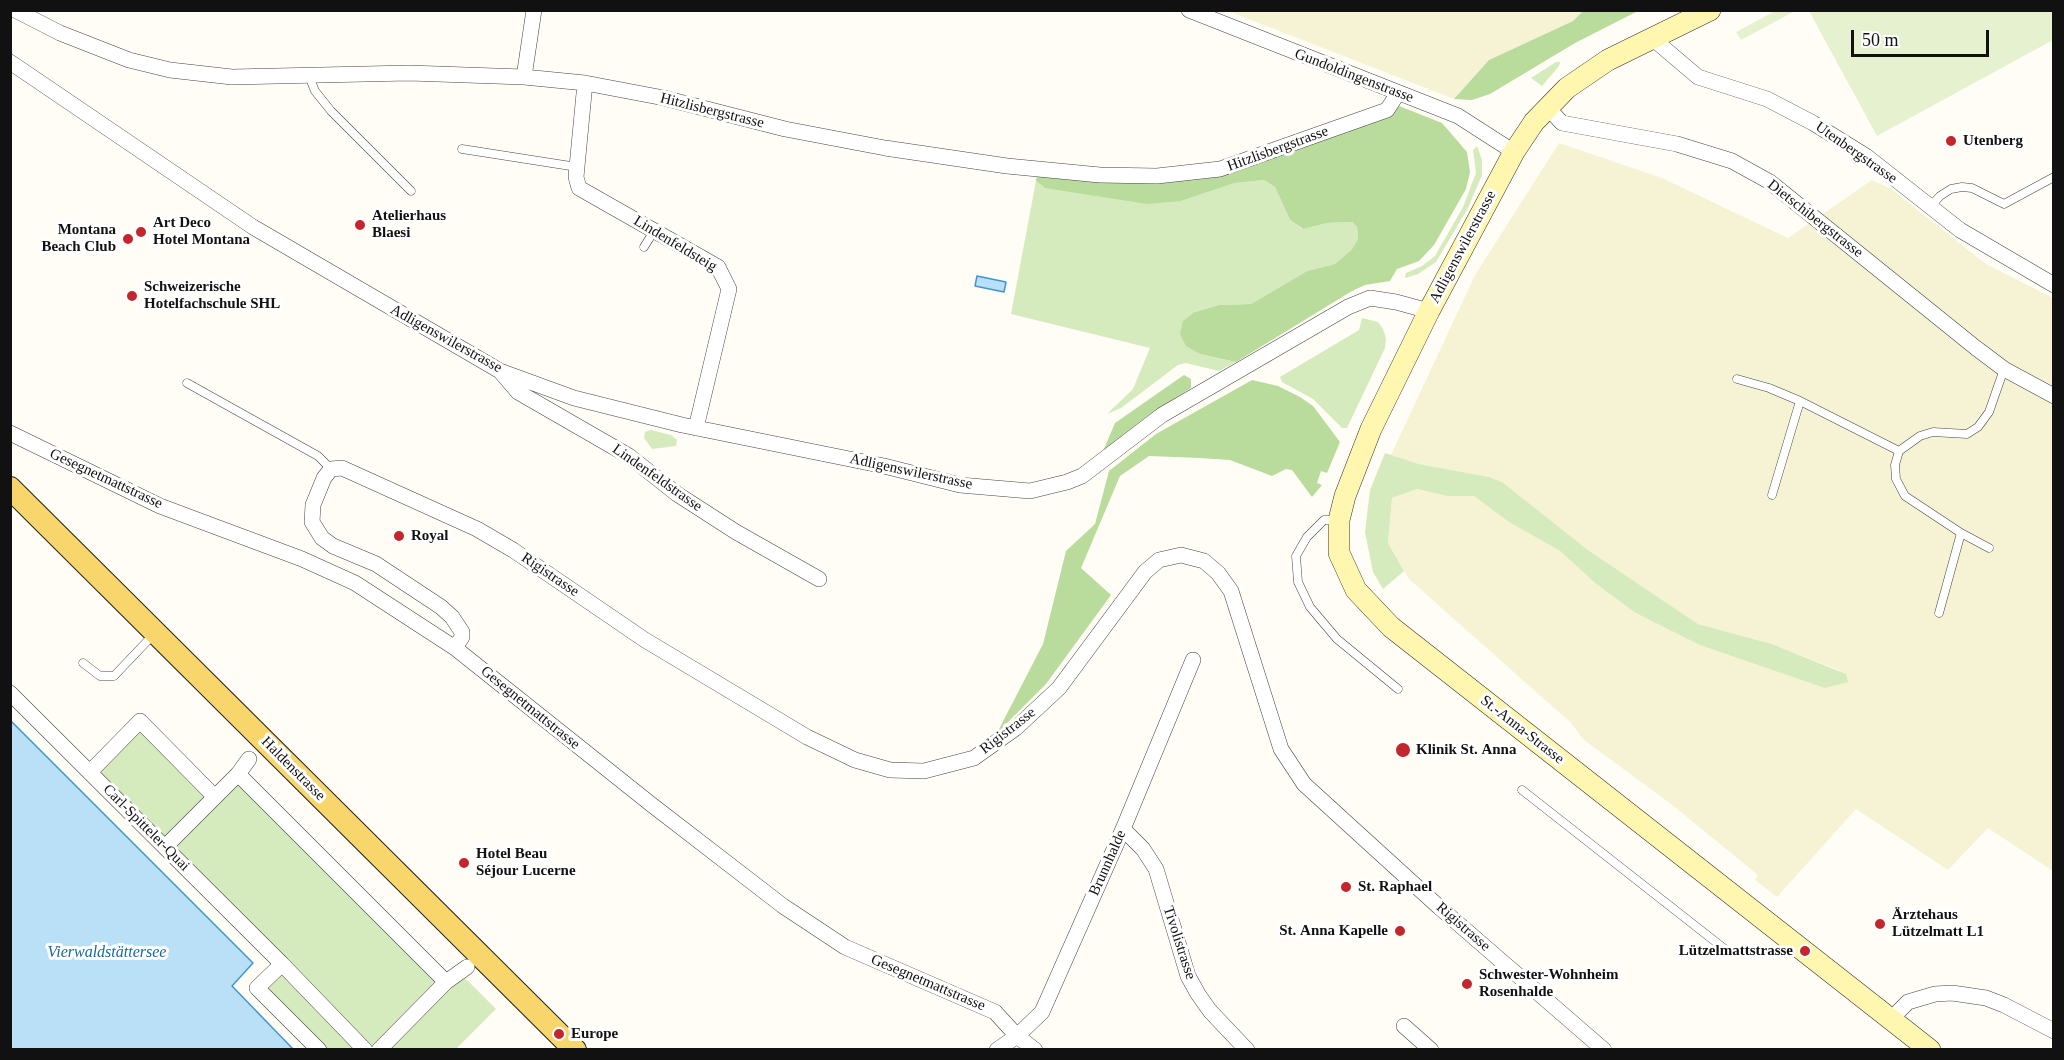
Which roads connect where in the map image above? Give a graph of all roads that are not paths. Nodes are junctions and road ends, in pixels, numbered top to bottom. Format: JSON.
{"nodes":[{"id":1,"x":15,"y":10,"type":"edge"},
{"id":2,"x":534,"y":10,"type":"edge"},
{"id":3,"x":1189,"y":10,"type":"edge"},
{"id":4,"x":1710,"y":10,"type":"edge"},
{"id":5,"x":1652,"y":38,"type":"junction"},
{"id":6,"x":10,"y":62,"type":"edge"},
{"id":7,"x":309,"y":76,"type":"junction"},
{"id":8,"x":524,"y":77,"type":"junction"},
{"id":9,"x":585,"y":83,"type":"junction"},
{"id":10,"x":1398,"y":93,"type":"junction"},
{"id":11,"x":1548,"y":108,"type":"junction"},
{"id":12,"x":462,"y":149,"type":"dead end"},
{"id":13,"x":1514,"y":152,"type":"junction"},
{"id":14,"x":577,"y":167,"type":"junction"},
{"id":15,"x":2054,"y":177,"type":"edge"},
{"id":16,"x":411,"y":191,"type":"dead end"},
{"id":17,"x":1930,"y":207,"type":"junction"},
{"id":18,"x":654,"y":231,"type":"junction"},
{"id":19,"x":644,"y":247,"type":"dead end"},
{"id":20,"x":2054,"y":285,"type":"edge"},
{"id":21,"x":1429,"y":311,"type":"junction"},
{"id":22,"x":2004,"y":369,"type":"junction"},
{"id":23,"x":500,"y":371,"type":"junction"},
{"id":24,"x":1737,"y":379,"type":"dead end"},
{"id":25,"x":187,"y":383,"type":"dead end"},
{"id":26,"x":2054,"y":396,"type":"edge"},
{"id":27,"x":1800,"y":401,"type":"junction"},
{"id":28,"x":696,"y":428,"type":"junction"},
{"id":29,"x":10,"y":433,"type":"edge"},
{"id":30,"x":1899,"y":451,"type":"junction"},
{"id":31,"x":332,"y":470,"type":"junction"},
{"id":32,"x":10,"y":488,"type":"edge"},
{"id":33,"x":1772,"y":495,"type":"dead end"},
{"id":34,"x":1340,"y":520,"type":"junction"},
{"id":35,"x":1960,"y":533,"type":"junction"},
{"id":36,"x":1989,"y":548,"type":"dead end"},
{"id":37,"x":819,"y":579,"type":"dead end"},
{"id":38,"x":1939,"y":613,"type":"dead end"},
{"id":39,"x":155,"y":632,"type":"junction"},
{"id":40,"x":455,"y":648,"type":"junction"},
{"id":41,"x":1193,"y":660,"type":"dead end"},
{"id":42,"x":83,"y":663,"type":"dead end"},
{"id":43,"x":1398,"y":689,"type":"dead end"},
{"id":44,"x":10,"y":693,"type":"edge"},
{"id":45,"x":249,"y":759,"type":"dead end"},
{"id":46,"x":90,"y":772,"type":"junction"},
{"id":47,"x":238,"y":774,"type":"junction"},
{"id":48,"x":1522,"y":790,"type":"dead end"},
{"id":49,"x":215,"y":796,"type":"junction"},
{"id":50,"x":1123,"y":829,"type":"junction"},
{"id":51,"x":165,"y":848,"type":"junction"},
{"id":52,"x":1725,"y":950,"type":"dead end"},
{"id":53,"x":282,"y":964,"type":"junction"},
{"id":54,"x":467,"y":967,"type":"dead end"},
{"id":55,"x":446,"y":982,"type":"junction"},
{"id":56,"x":1892,"y":1018,"type":"junction"},
{"id":57,"x":1404,"y":1026,"type":"dead end"},
{"id":58,"x":2053,"y":1029,"type":"edge"},
{"id":59,"x":1017,"y":1036,"type":"junction"},
{"id":60,"x":318,"y":1050,"type":"edge"},
{"id":61,"x":365,"y":1050,"type":"edge"},
{"id":62,"x":379,"y":1050,"type":"edge"},
{"id":63,"x":575,"y":1050,"type":"edge"},
{"id":64,"x":997,"y":1050,"type":"edge"},
{"id":65,"x":1035,"y":1050,"type":"edge"},
{"id":66,"x":1247,"y":1050,"type":"edge"},
{"id":67,"x":1431,"y":1050,"type":"edge"},
{"id":68,"x":1604,"y":1050,"type":"edge"},
{"id":69,"x":1930,"y":1050,"type":"edge"}],
"edges":[{"from":1,"to":7,"type":"street","name":"Hitzlisbergstrasse"},
{"from":2,"to":8,"type":"street"},
{"from":3,"to":10,"type":"street","name":"Gundoldingenstrasse"},
{"from":4,"to":5,"type":"main road","name":"Adligenswilerstrasse"},
{"from":5,"to":11,"type":"main road","name":"Adligenswilerstrasse"},
{"from":5,"to":17,"type":"street","name":"Utenbergstrasse"},
{"from":6,"to":23,"type":"street","name":"Adligenswilerstrasse"},
{"from":7,"to":8,"type":"street","name":"Hitzlisbergstrasse"},
{"from":7,"to":16,"type":"lane"},
{"from":8,"to":9,"type":"street","name":"Hitzlisbergstrasse"},
{"from":9,"to":10,"type":"street","name":"Hitzlisbergstrasse"},
{"from":9,"to":14,"type":"street","name":"Lindenfeldsteig"},
{"from":10,"to":13,"type":"street","name":"Gundoldingenstrasse"},
{"from":11,"to":13,"type":"main road","name":"Adligenswilerstrasse"},
{"from":11,"to":22,"type":"street","name":"Dietschibergstrasse"},
{"from":12,"to":14,"type":"lane"},
{"from":13,"to":21,"type":"main road","name":"Adligenswilerstrasse"},
{"from":14,"to":18,"type":"street","name":"Lindenfeldsteig"},
{"from":15,"to":17,"type":"lane"},
{"from":17,"to":20,"type":"street","name":"Utenbergstrasse"},
{"from":18,"to":19,"type":"lane"},
{"from":18,"to":28,"type":"street","name":"Lindenfeldsteig"},
{"from":21,"to":28,"type":"street","name":"Adligenswilerstrasse"},
{"from":21,"to":34,"type":"main road","name":"St.-Anna-Strasse"},
{"from":22,"to":26,"type":"street","name":"Dietschibergstrasse"},
{"from":22,"to":30,"type":"lane"},
{"from":23,"to":28,"type":"street","name":"Adligenswilerstrasse"},
{"from":23,"to":37,"type":"street","name":"Lindenfeldstrasse"},
{"from":24,"to":27,"type":"lane"},
{"from":25,"to":31,"type":"lane"},
{"from":27,"to":30,"type":"lane"},
{"from":27,"to":33,"type":"lane"},
{"from":29,"to":40,"type":"street","name":"Gesegnetmattstrasse"},
{"from":30,"to":35,"type":"lane"},
{"from":31,"to":40,"type":"street"},
{"from":31,"to":68,"type":"street","name":"Rigistrasse"},
{"from":32,"to":39,"type":"main road","name":"Haldenstrasse"},
{"from":34,"to":43,"type":"lane"},
{"from":34,"to":56,"type":"main road","name":"St.-Anna-Strasse"},
{"from":35,"to":36,"type":"lane"},
{"from":35,"to":38,"type":"lane"},
{"from":39,"to":42,"type":"lane"},
{"from":39,"to":63,"type":"main road","name":"Haldenstrasse"},
{"from":40,"to":59,"type":"street","name":"Gesegnetmattstrasse"},
{"from":41,"to":50,"type":"street","name":"Brunnhalde"},
{"from":44,"to":46,"type":"street","name":"Carl-Spitteler-Quai"},
{"from":45,"to":47,"type":"street"},
{"from":46,"to":49,"type":"street"},
{"from":46,"to":51,"type":"street","name":"Carl-Spitteler-Quai"},
{"from":47,"to":49,"type":"street"},
{"from":47,"to":55,"type":"street"},
{"from":48,"to":52,"type":"lane"},
{"from":49,"to":51,"type":"street"},
{"from":50,"to":59,"type":"street","name":"Brunnhalde"},
{"from":50,"to":66,"type":"street","name":"Tivolistrasse"},
{"from":51,"to":53,"type":"street","name":"Carl-Spitteler-Quai"},
{"from":53,"to":60,"type":"street"},
{"from":53,"to":61,"type":"street","name":"Carl-Spitteler-Quai"},
{"from":54,"to":55,"type":"street"},
{"from":55,"to":62,"type":"street"},
{"from":56,"to":58,"type":"street"},
{"from":56,"to":69,"type":"main road","name":"St.-Anna-Strasse"},
{"from":57,"to":67,"type":"street"},
{"from":59,"to":64,"type":"street","name":"Brunnhalde"},
{"from":59,"to":65,"type":"street","name":"Gesegnetmattstrasse"}]}
